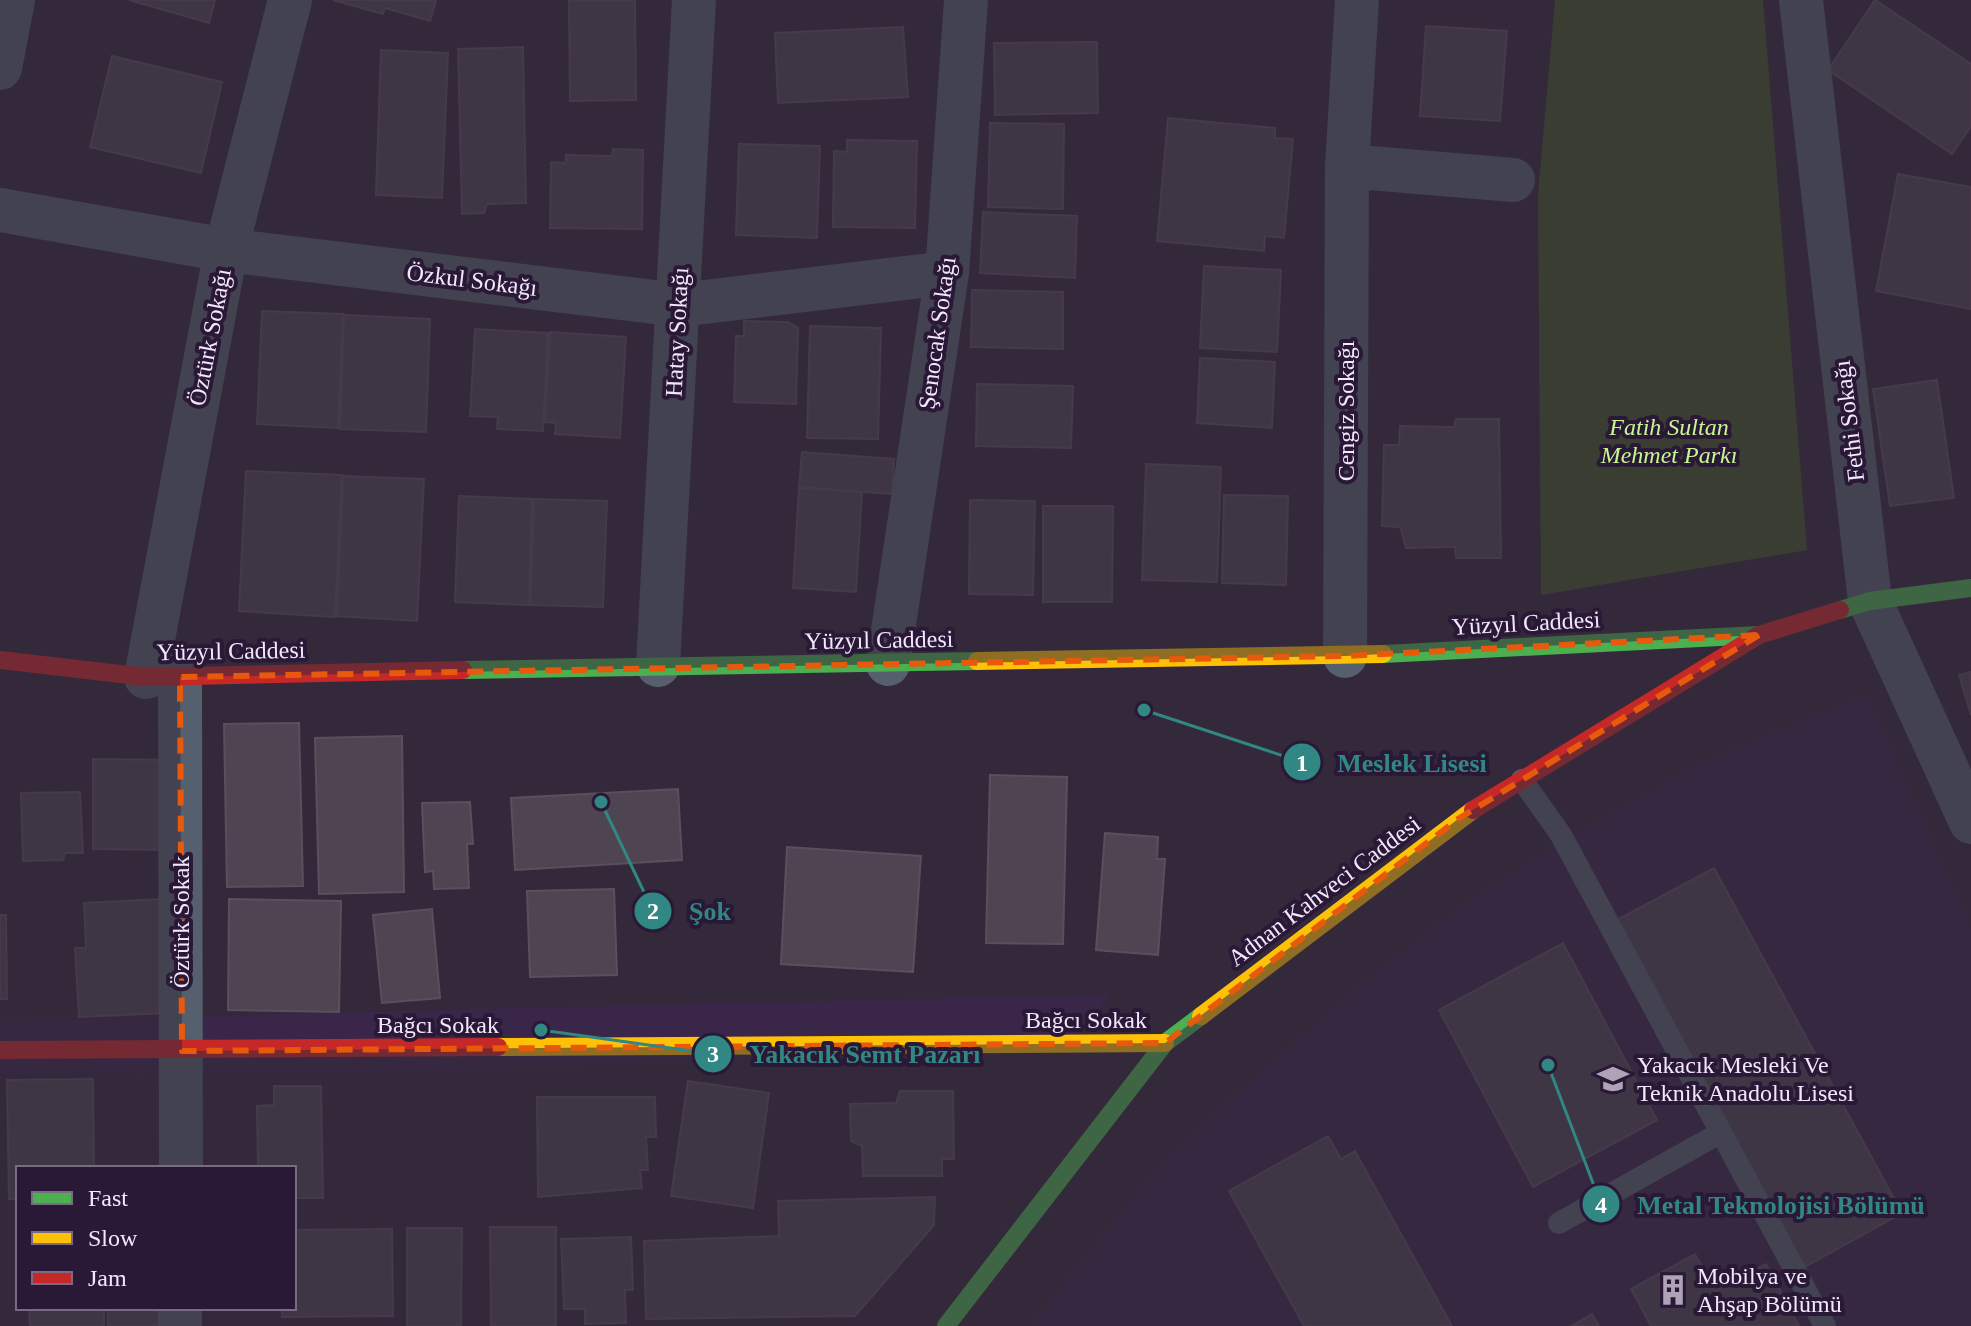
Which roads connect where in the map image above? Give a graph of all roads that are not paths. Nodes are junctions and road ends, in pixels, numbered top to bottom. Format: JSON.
{"nodes":[{"id":1,"x":13,"y":0,"type":"edge"},
{"id":2,"x":290,"y":0,"type":"edge"},
{"id":3,"x":694,"y":0,"type":"edge"},
{"id":4,"x":966,"y":0,"type":"edge"},
{"id":5,"x":1357,"y":0,"type":"edge"},
{"id":6,"x":1801,"y":0,"type":"edge"},
{"id":7,"x":0,"y":68,"type":"edge"},
{"id":8,"x":1347,"y":166,"type":"junction"},
{"id":9,"x":1513,"y":180,"type":"dead end"},
{"id":10,"x":0,"y":210,"type":"edge"},
{"id":11,"x":226,"y":250,"type":"junction"},
{"id":12,"x":947,"y":273,"type":"junction"},
{"id":13,"x":679,"y":305,"type":"junction"},
{"id":14,"x":1971,"y":588,"type":"edge"},
{"id":15,"x":1870,"y":601,"type":"junction"},
{"id":16,"x":1759,"y":635,"type":"junction"},
{"id":17,"x":1345,"y":656,"type":"junction"},
{"id":18,"x":0,"y":660,"type":"edge"},
{"id":19,"x":888,"y":664,"type":"junction"},
{"id":20,"x":658,"y":665,"type":"junction"},
{"id":21,"x":163,"y":677,"type":"junction"},
{"id":22,"x":1522,"y":780,"type":"junction"},
{"id":23,"x":1971,"y":822,"type":"edge"},
{"id":24,"x":1165,"y":1043,"type":"junction"},
{"id":25,"x":0,"y":1050,"type":"edge"},
{"id":26,"x":182,"y":1051,"type":"junction"},
{"id":27,"x":1720,"y":1133,"type":"junction"},
{"id":28,"x":181,"y":1166,"type":"edge"},
{"id":29,"x":1559,"y":1223,"type":"dead end"},
{"id":30,"x":946,"y":1326,"type":"edge"},
{"id":31,"x":1825,"y":1326,"type":"edge"}],
"edges":[{"from":1,"to":7,"type":"street"},
{"from":2,"to":11,"type":"street","name":"Öztürk Sokağı"},
{"from":3,"to":13,"type":"street","name":"Hatay Sokağı"},
{"from":4,"to":12,"type":"street","name":"Şenocak Sokağı"},
{"from":5,"to":8,"type":"street","name":"Cengiz Sokağı"},
{"from":6,"to":15,"type":"street","name":"Fethi Sokağı"},
{"from":8,"to":9,"type":"street"},
{"from":8,"to":17,"type":"street","name":"Cengiz Sokağı"},
{"from":10,"to":11,"type":"street","name":"Özkul Sokağı"},
{"from":11,"to":13,"type":"street","name":"Özkul Sokağı"},
{"from":11,"to":21,"type":"street","name":"Öztürk Sokağı"},
{"from":12,"to":13,"type":"street","name":"Özkul Sokağı"},
{"from":12,"to":19,"type":"street","name":"Şenocak Sokağı"},
{"from":13,"to":20,"type":"street","name":"Hatay Sokağı"},
{"from":14,"to":15,"type":"street","name":"Adnan Kahveci Caddesi"},
{"from":15,"to":16,"type":"street","name":"Adnan Kahveci Caddesi"},
{"from":15,"to":23,"type":"street","name":"Fethi Sokağı"},
{"from":16,"to":17,"type":"street","name":"Yüzyıl Caddesi"},
{"from":16,"to":22,"type":"street","name":"Adnan Kahveci Caddesi"},
{"from":17,"to":19,"type":"street","name":"Yüzyıl Caddesi"},
{"from":18,"to":21,"type":"street","name":"Yüzyıl Caddesi"},
{"from":19,"to":20,"type":"street","name":"Yüzyıl Caddesi"},
{"from":20,"to":21,"type":"street","name":"Yüzyıl Caddesi"},
{"from":21,"to":26,"type":"street","name":"Öztürk Sokak"},
{"from":22,"to":24,"type":"street","name":"Adnan Kahveci Caddesi"},
{"from":22,"to":27,"type":"lane"},
{"from":24,"to":26,"type":"street","name":"Bağcı Sokak"},
{"from":24,"to":30,"type":"street","name":"Adnan Kahveci Caddesi"},
{"from":25,"to":26,"type":"street","name":"Bağcı Sokak"},
{"from":26,"to":28,"type":"street","name":"Öztürk Sokak"},
{"from":27,"to":29,"type":"lane"},
{"from":27,"to":31,"type":"lane"}]}
